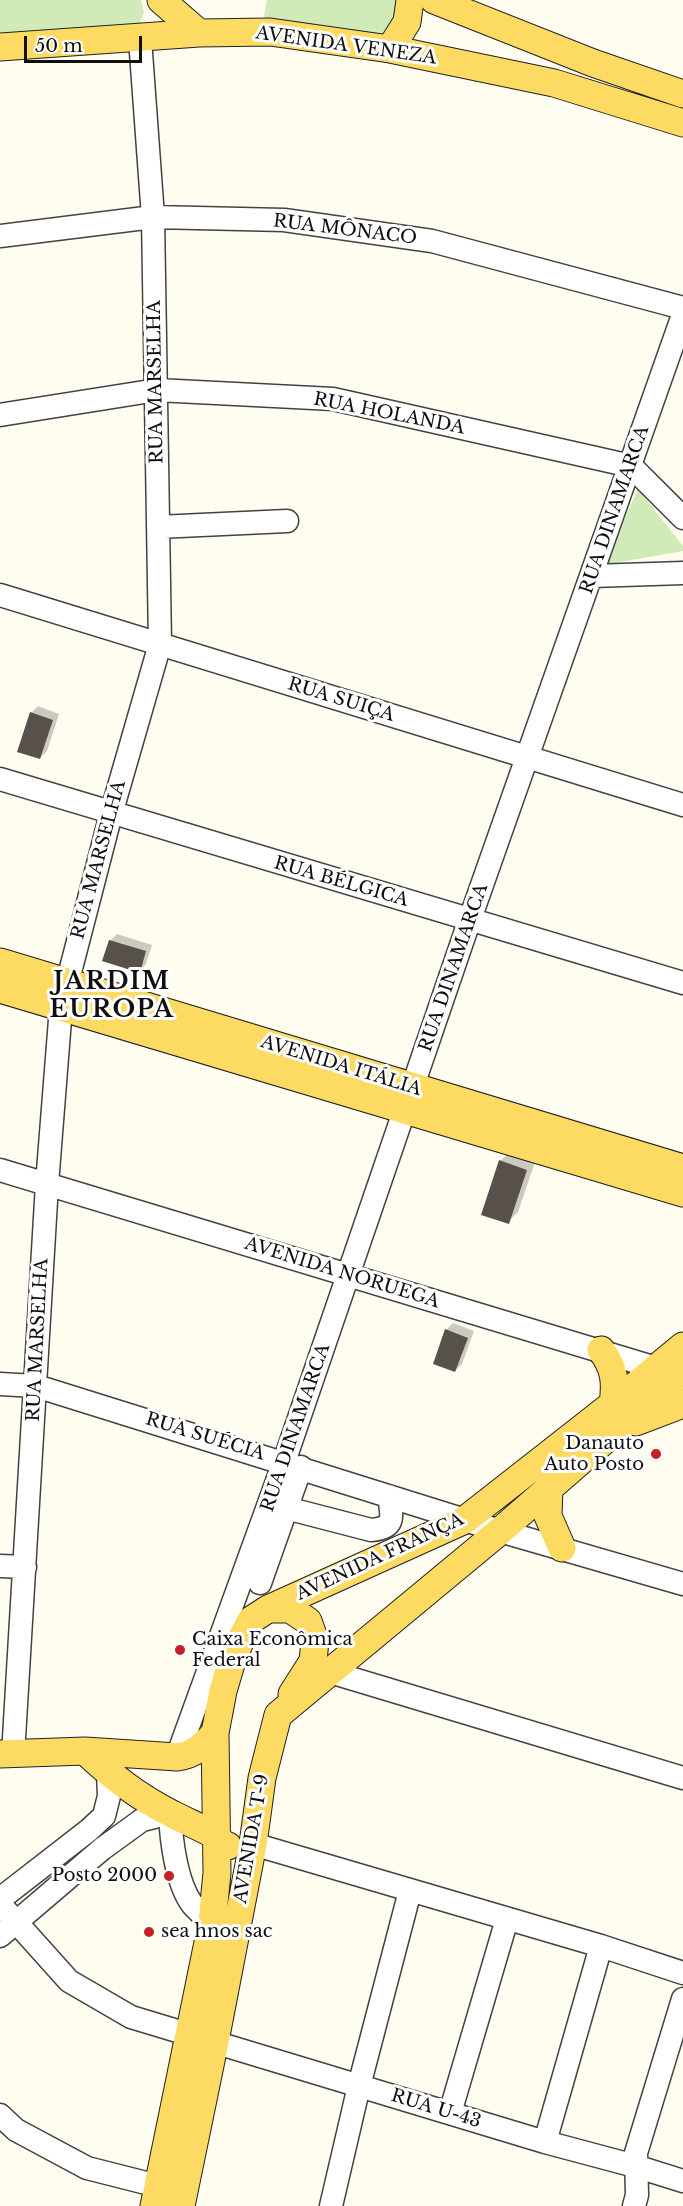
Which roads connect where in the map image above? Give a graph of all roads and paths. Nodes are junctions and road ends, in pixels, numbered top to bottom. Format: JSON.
{"nodes":[{"id":1,"x":161,"y":0,"type":"edge"},
{"id":2,"x":410,"y":0,"type":"edge"},
{"id":3,"x":434,"y":0,"type":"edge"},
{"id":4,"x":200,"y":33,"type":"junction"},
{"id":5,"x":140,"y":39,"type":"junction"},
{"id":6,"x":0,"y":47,"type":"edge"},
{"id":7,"x":390,"y":49,"type":"junction"},
{"id":8,"x":683,"y":94,"type":"edge"},
{"id":9,"x":683,"y":123,"type":"edge"},
{"id":10,"x":153,"y":217,"type":"junction"},
{"id":11,"x":0,"y":236,"type":"edge"},
{"id":12,"x":683,"y":308,"type":"edge"},
{"id":13,"x":683,"y":315,"type":"edge"},
{"id":14,"x":157,"y":390,"type":"junction"},
{"id":15,"x":0,"y":415,"type":"edge"},
{"id":16,"x":630,"y":466,"type":"junction"},
{"id":17,"x":683,"y":518,"type":"edge"},
{"id":18,"x":287,"y":521,"type":"dead end"},
{"id":19,"x":158,"y":527,"type":"junction"},
{"id":20,"x":683,"y":573,"type":"edge"},
{"id":21,"x":592,"y":576,"type":"junction"},
{"id":22,"x":0,"y":595,"type":"edge"},
{"id":23,"x":160,"y":644,"type":"junction"},
{"id":24,"x":528,"y":758,"type":"junction"},
{"id":25,"x":0,"y":779,"type":"edge"},
{"id":26,"x":683,"y":805,"type":"edge"},
{"id":27,"x":111,"y":814,"type":"junction"},
{"id":28,"x":470,"y":919,"type":"junction"},
{"id":29,"x":0,"y":962,"type":"edge"},
{"id":30,"x":683,"y":982,"type":"edge"},
{"id":31,"x":0,"y":989,"type":"edge"},
{"id":32,"x":64,"y":995,"type":"junction"},
{"id":33,"x":408,"y":1099,"type":"junction"},
{"id":34,"x":683,"y":1168,"type":"edge"},
{"id":35,"x":0,"y":1170,"type":"edge"},
{"id":36,"x":47,"y":1184,"type":"junction"},
{"id":37,"x":683,"y":1193,"type":"edge"},
{"id":38,"x":349,"y":1275,"type":"junction"},
{"id":39,"x":683,"y":1346,"type":"edge"},
{"id":40,"x":601,"y":1350,"type":"junction"},
{"id":41,"x":675,"y":1373,"type":"edge"},
{"id":42,"x":0,"y":1384,"type":"edge"},
{"id":43,"x":36,"y":1386,"type":"junction"},
{"id":44,"x":613,"y":1404,"type":"junction"},
{"id":45,"x":683,"y":1404,"type":"edge"},
{"id":46,"x":616,"y":1431,"type":"junction"},
{"id":47,"x":293,"y":1465,"type":"junction"},
{"id":48,"x":549,"y":1489,"type":"junction"},
{"id":49,"x":389,"y":1496,"type":"junction"},
{"id":50,"x":286,"y":1508,"type":"junction"},
{"id":51,"x":465,"y":1520,"type":"junction"},
{"id":52,"x":500,"y":1531,"type":"junction"},
{"id":53,"x":268,"y":1534,"type":"junction"},
{"id":54,"x":562,"y":1548,"type":"junction"},
{"id":55,"x":0,"y":1566,"type":"edge"},
{"id":56,"x":25,"y":1567,"type":"junction"},
{"id":57,"x":260,"y":1583,"type":"dead end"},
{"id":58,"x":683,"y":1584,"type":"edge"},
{"id":59,"x":268,"y":1609,"type":"junction"},
{"id":60,"x":330,"y":1672,"type":"junction"},
{"id":61,"x":278,"y":1715,"type":"junction"},
{"id":62,"x":215,"y":1733,"type":"junction"},
{"id":63,"x":85,"y":1751,"type":"junction"},
{"id":64,"x":6,"y":1755,"type":"edge"},
{"id":65,"x":177,"y":1757,"type":"junction"},
{"id":66,"x":108,"y":1773,"type":"junction"},
{"id":67,"x":683,"y":1778,"type":"edge"},
{"id":68,"x":170,"y":1813,"type":"junction"},
{"id":69,"x":216,"y":1836,"type":"junction"},
{"id":70,"x":253,"y":1844,"type":"junction"},
{"id":71,"x":410,"y":1891,"type":"junction"},
{"id":72,"x":0,"y":1899,"type":"edge"},
{"id":73,"x":0,"y":1904,"type":"edge"},
{"id":74,"x":507,"y":1919,"type":"junction"},
{"id":75,"x":212,"y":1923,"type":"junction"},
{"id":76,"x":8,"y":1929,"type":"edge"},
{"id":77,"x":601,"y":1946,"type":"junction"},
{"id":78,"x":683,"y":1973,"type":"edge"},
{"id":79,"x":683,"y":1999,"type":"edge"},
{"id":80,"x":202,"y":2038,"type":"junction"},
{"id":81,"x":359,"y":2086,"type":"junction"},
{"id":82,"x":450,"y":2113,"type":"junction"},
{"id":83,"x":0,"y":2115,"type":"edge"},
{"id":84,"x":545,"y":2142,"type":"junction"},
{"id":85,"x":635,"y":2166,"type":"junction"},
{"id":86,"x":683,"y":2181,"type":"edge"},
{"id":87,"x":156,"y":2196,"type":"edge"},
{"id":88,"x":181,"y":2206,"type":"edge"},
{"id":89,"x":331,"y":2206,"type":"edge"},
{"id":90,"x":634,"y":2206,"type":"edge"}],
"edges":[{"from":1,"to":4,"type":"main road"},
{"from":2,"to":7,"type":"main road"},
{"from":3,"to":8,"type":"main road"},
{"from":4,"to":5,"type":"main road","name":"AVENIDA VENEZA"},
{"from":4,"to":7,"type":"main road","name":"AVENIDA VENEZA"},
{"from":5,"to":6,"type":"main road","name":"AVENIDA VENEZA"},
{"from":5,"to":10,"type":"street","name":"RUA MARSELHA"},
{"from":7,"to":9,"type":"main road","name":"AVENIDA VENEZA"},
{"from":10,"to":11,"type":"street","name":"RUA MÔNACO"},
{"from":10,"to":12,"type":"street","name":"RUA MÔNACO"},
{"from":10,"to":14,"type":"street","name":"RUA MARSELHA"},
{"from":13,"to":16,"type":"street","name":"RUA DINAMARCA"},
{"from":14,"to":15,"type":"street","name":"RUA HOLANDA"},
{"from":14,"to":16,"type":"street","name":"RUA HOLANDA"},
{"from":14,"to":19,"type":"street","name":"RUA MARSELHA"},
{"from":16,"to":17,"type":"street"},
{"from":16,"to":21,"type":"street","name":"RUA DINAMARCA"},
{"from":18,"to":19,"type":"street"},
{"from":19,"to":23,"type":"street","name":"RUA MARSELHA"},
{"from":20,"to":21,"type":"street"},
{"from":21,"to":24,"type":"street","name":"RUA DINAMARCA"},
{"from":22,"to":23,"type":"street","name":"RUA SUIÇA"},
{"from":23,"to":24,"type":"street","name":"RUA SUIÇA"},
{"from":23,"to":27,"type":"street","name":"RUA MARSELHA"},
{"from":24,"to":26,"type":"street","name":"RUA SUIÇA"},
{"from":24,"to":28,"type":"street","name":"RUA DINAMARCA"},
{"from":25,"to":27,"type":"street","name":"RUA BÉLGICA"},
{"from":27,"to":28,"type":"street","name":"RUA BÉLGICA"},
{"from":27,"to":32,"type":"street","name":"RUA MARSELHA"},
{"from":28,"to":30,"type":"street","name":"RUA BÉLGICA"},
{"from":28,"to":33,"type":"street","name":"RUA DINAMARCA"},
{"from":29,"to":32,"type":"main road","name":"AVENIDA ITÁLIA"},
{"from":31,"to":32,"type":"main road","name":"AVENIDA ITÁLIA"},
{"from":32,"to":33,"type":"main road","name":"AVENIDA ITÁLIA"},
{"from":32,"to":36,"type":"street","name":"RUA MARSELHA"},
{"from":33,"to":34,"type":"main road","name":"AVENIDA ITÁLIA"},
{"from":33,"to":37,"type":"main road","name":"AVENIDA ITÁLIA"},
{"from":33,"to":38,"type":"street","name":"RUA DINAMARCA"},
{"from":35,"to":36,"type":"street","name":"AVENIDA NORUEGA"},
{"from":36,"to":38,"type":"street","name":"AVENIDA NORUEGA"},
{"from":36,"to":43,"type":"street","name":"RUA MARSELHA"},
{"from":38,"to":40,"type":"street","name":"AVENIDA NORUEGA"},
{"from":38,"to":47,"type":"street","name":"RUA DINAMARCA"},
{"from":39,"to":41,"type":"main road","name":"AVENIDA FRANÇA"},
{"from":40,"to":41,"type":"street","name":"AVENIDA NORUEGA"},
{"from":40,"to":44,"type":"main road"},
{"from":41,"to":44,"type":"main road","name":"AVENIDA FRANÇA"},
{"from":41,"to":46,"type":"main road","name":"AVENIDA FRANÇA"},
{"from":42,"to":43,"type":"street","name":"RUA SUÉCIA"},
{"from":43,"to":47,"type":"street","name":"RUA SUÉCIA"},
{"from":43,"to":56,"type":"street","name":"RUA MARSELHA"},
{"from":44,"to":51,"type":"main road","name":"AVENIDA FRANÇA"},
{"from":45,"to":46,"type":"main road"},
{"from":46,"to":48,"type":"main road","name":"AVENIDA FRANÇA"},
{"from":47,"to":49,"type":"street","name":"RUA SUÉCIA"},
{"from":47,"to":50,"type":"street"},
{"from":47,"to":53,"type":"street","name":"RUA DINAMARCA"},
{"from":48,"to":52,"type":"main road","name":"AVENIDA FRANÇA"},
{"from":48,"to":54,"type":"main road"},
{"from":49,"to":50,"type":"street"},
{"from":49,"to":51,"type":"street","name":"RUA SUÉCIA"},
{"from":50,"to":53,"type":"street"},
{"from":51,"to":52,"type":"street","name":"RUA SUÉCIA"},
{"from":51,"to":59,"type":"main road","name":"AVENIDA FRANÇA"},
{"from":52,"to":54,"type":"street","name":"RUA SUÉCIA"},
{"from":52,"to":60,"type":"main road","name":"AVENIDA FRANÇA"},
{"from":53,"to":57,"type":"street"},
{"from":53,"to":65,"type":"street","name":"RUA DINAMARCA"},
{"from":54,"to":58,"type":"street","name":"RUA SUÉCIA"},
{"from":55,"to":56,"type":"street"},
{"from":56,"to":64,"type":"street","name":"RUA MARSELHA"},
{"from":59,"to":61,"type":"main road","name":"AVENIDA T-9"},
{"from":59,"to":62,"type":"main road","name":"AVENIDA FRANÇA"},
{"from":60,"to":61,"type":"main road"},
{"from":60,"to":67,"type":"street"},
{"from":61,"to":70,"type":"main road","name":"AVENIDA T-9"},
{"from":62,"to":65,"type":"main road"},
{"from":62,"to":69,"type":"main road","name":"AVENIDA T-9"},
{"from":63,"to":64,"type":"main road"},
{"from":63,"to":65,"type":"main road"},
{"from":63,"to":66,"type":"main road"},
{"from":66,"to":68,"type":"main road"},
{"from":66,"to":72,"type":"street"},
{"from":68,"to":69,"type":"main road"},
{"from":68,"to":75,"type":"street"},
{"from":68,"to":76,"type":"street"},
{"from":69,"to":70,"type":"main road"},
{"from":69,"to":75,"type":"main road","name":"AVENIDA T-9"},
{"from":70,"to":71,"type":"street"},
{"from":70,"to":80,"type":"main road","name":"AVENIDA T-9"},
{"from":71,"to":74,"type":"street"},
{"from":71,"to":81,"type":"street"},
{"from":73,"to":76,"type":"street","name":"RUA U-43"},
{"from":74,"to":77,"type":"street"},
{"from":74,"to":82,"type":"street"},
{"from":75,"to":80,"type":"main road","name":"AVENIDA T-9"},
{"from":76,"to":80,"type":"street","name":"RUA U-43"},
{"from":77,"to":78,"type":"street"},
{"from":77,"to":84,"type":"street"},
{"from":79,"to":85,"type":"street"},
{"from":80,"to":81,"type":"street","name":"RUA U-43"},
{"from":80,"to":87,"type":"main road","name":"AVENIDA T-9"},
{"from":80,"to":88,"type":"main road","name":"AVENIDA T-9"},
{"from":81,"to":82,"type":"street","name":"RUA U-43"},
{"from":81,"to":89,"type":"street"},
{"from":82,"to":84,"type":"street","name":"RUA U-43"},
{"from":83,"to":87,"type":"street"},
{"from":84,"to":85,"type":"street","name":"RUA U-43"},
{"from":85,"to":86,"type":"street","name":"RUA U-43"},
{"from":85,"to":90,"type":"street"}]}
